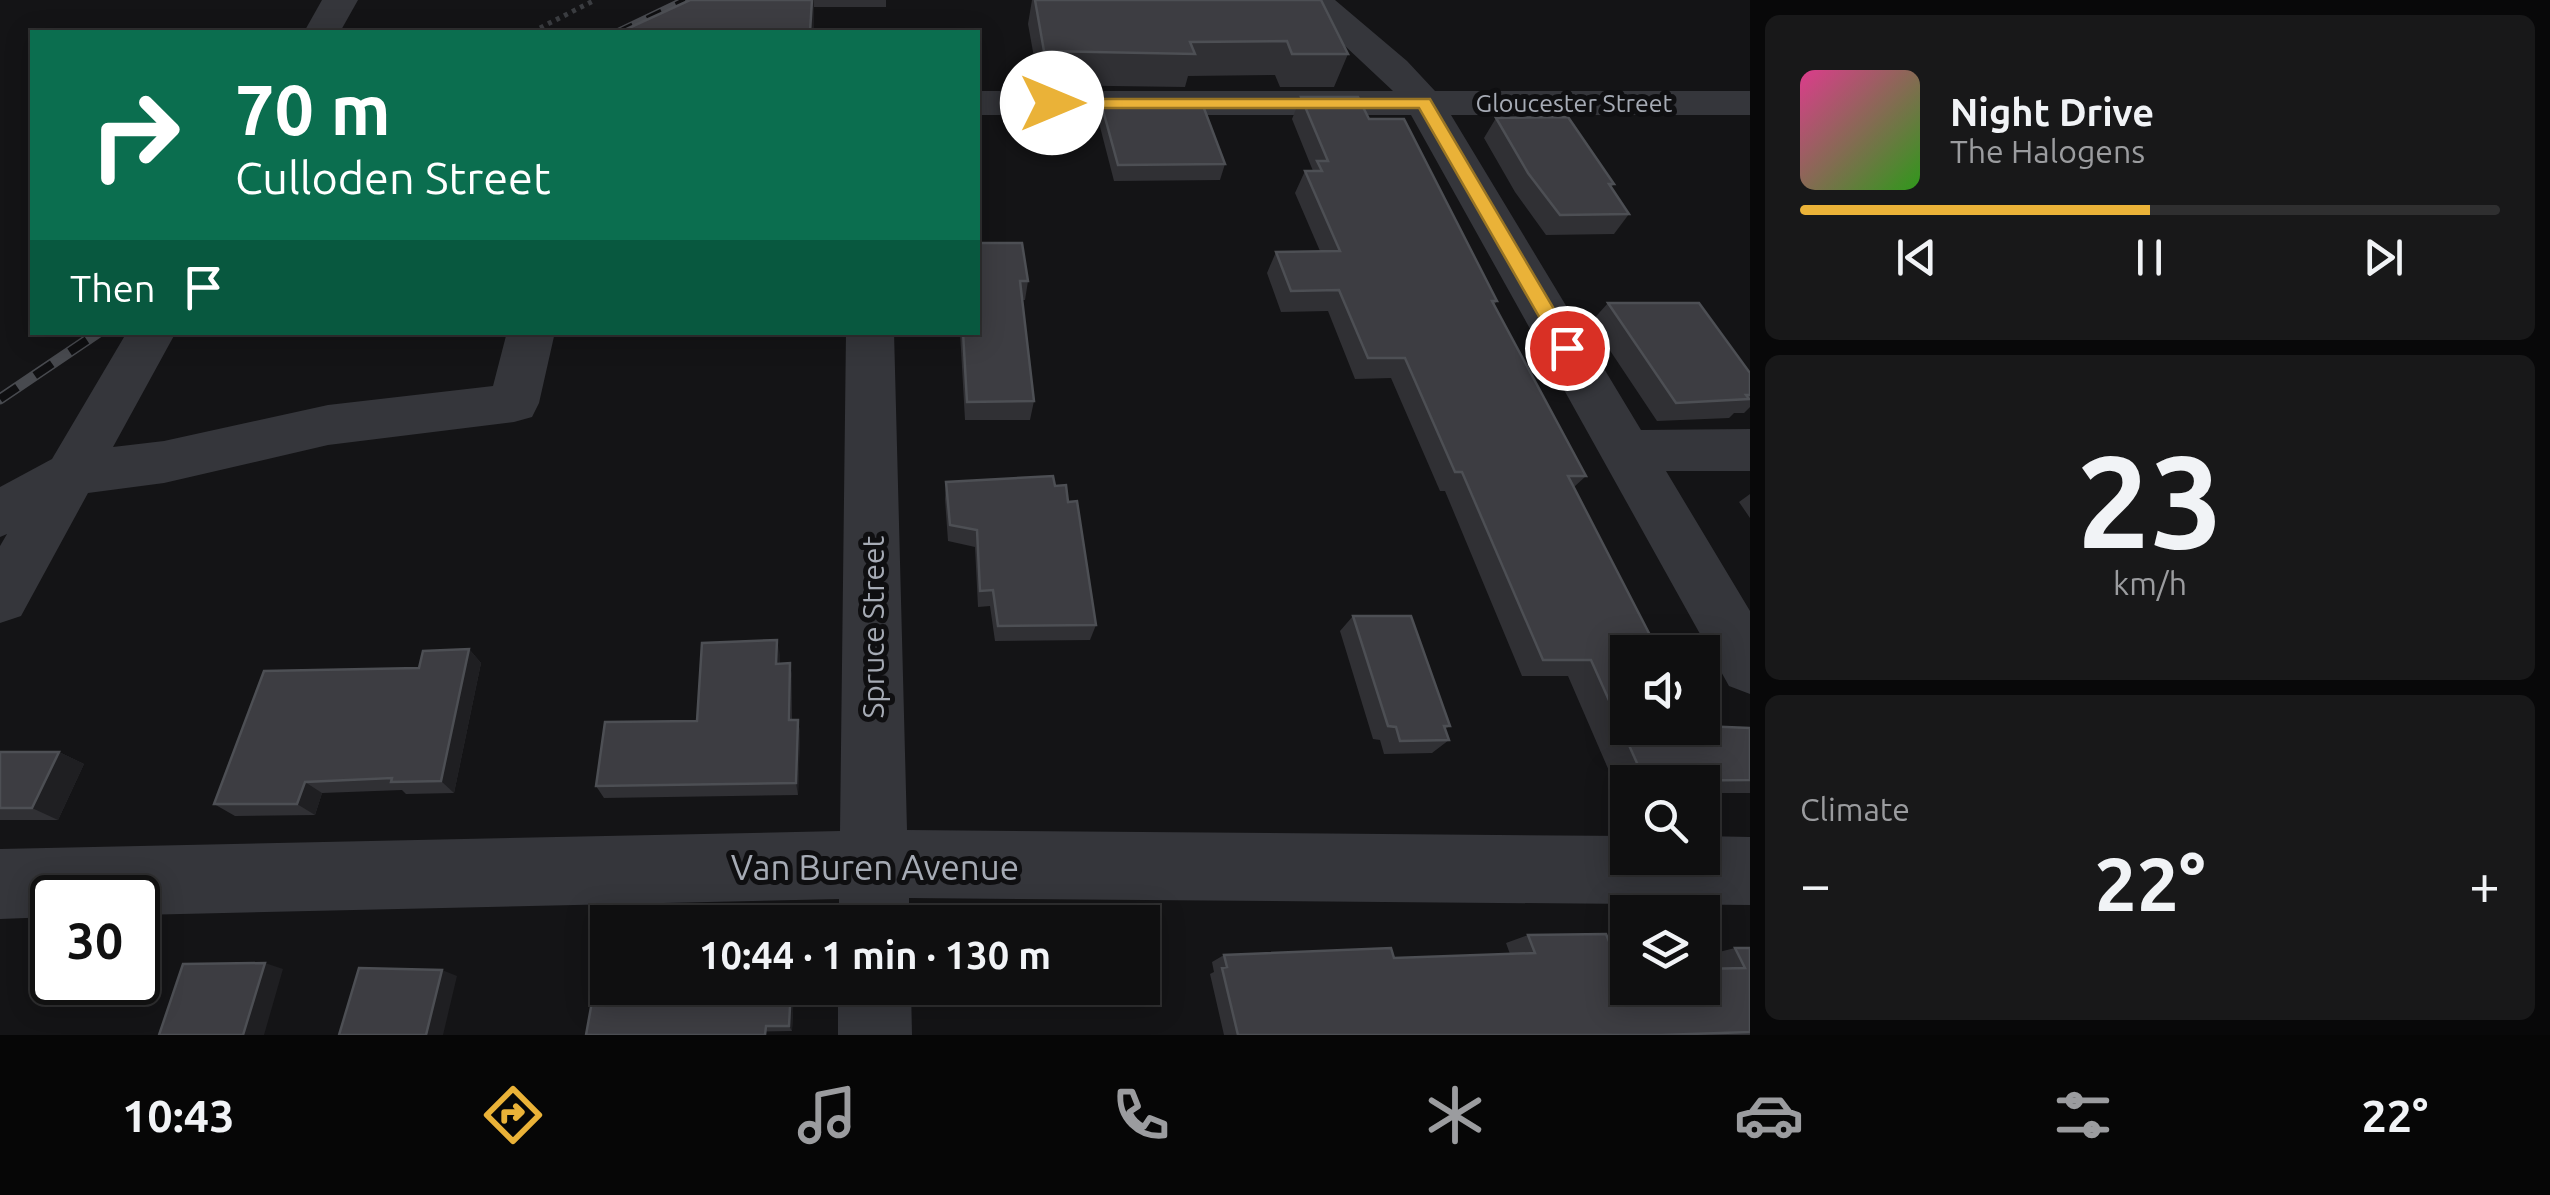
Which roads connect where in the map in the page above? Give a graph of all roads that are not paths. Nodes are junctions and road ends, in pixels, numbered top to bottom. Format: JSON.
{"nodes":[{"id":1,"x":340,"y":0,"type":"edge"},
{"id":2,"x":1314,"y":0,"type":"edge"},
{"id":3,"x":323,"y":30,"type":"edge"},
{"id":4,"x":980,"y":103,"type":"edge"},
{"id":5,"x":1424,"y":103,"type":"junction"},
{"id":6,"x":1750,"y":103,"type":"edge"},
{"id":7,"x":150,"y":335,"type":"edge"},
{"id":8,"x":530,"y":335,"type":"edge"},
{"id":9,"x":870,"y":335,"type":"edge"},
{"id":10,"x":1750,"y":450,"type":"edge"},
{"id":11,"x":1627,"y":451,"type":"junction"},
{"id":12,"x":71,"y":474,"type":"junction"},
{"id":13,"x":0,"y":514,"type":"edge"},
{"id":14,"x":0,"y":598,"type":"edge"},
{"id":15,"x":1750,"y":666,"type":"edge"},
{"id":16,"x":1750,"y":871,"type":"edge"},
{"id":17,"x":0,"y":884,"type":"edge"},
{"id":18,"x":874,"y":893,"type":"edge"},
{"id":19,"x":875,"y":1005,"type":"edge"},
{"id":20,"x":876,"y":1035,"type":"edge"}],
"edges":[{"from":1,"to":3,"type":"street"},
{"from":2,"to":5,"type":"street"},
{"from":4,"to":5,"type":"street","name":"Gloucester Street"},
{"from":5,"to":6,"type":"street","name":"Gloucester Street"},
{"from":5,"to":11,"type":"street"},
{"from":7,"to":12,"type":"street"},
{"from":8,"to":12,"type":"street"},
{"from":9,"to":18,"type":"street","name":"Spruce Street"},
{"from":10,"to":11,"type":"street"},
{"from":11,"to":15,"type":"street"},
{"from":12,"to":13,"type":"street"},
{"from":12,"to":14,"type":"street"},
{"from":16,"to":18,"type":"street","name":"Van Buren Avenue"},
{"from":17,"to":18,"type":"street","name":"Van Buren Avenue"},
{"from":19,"to":20,"type":"street"}]}
